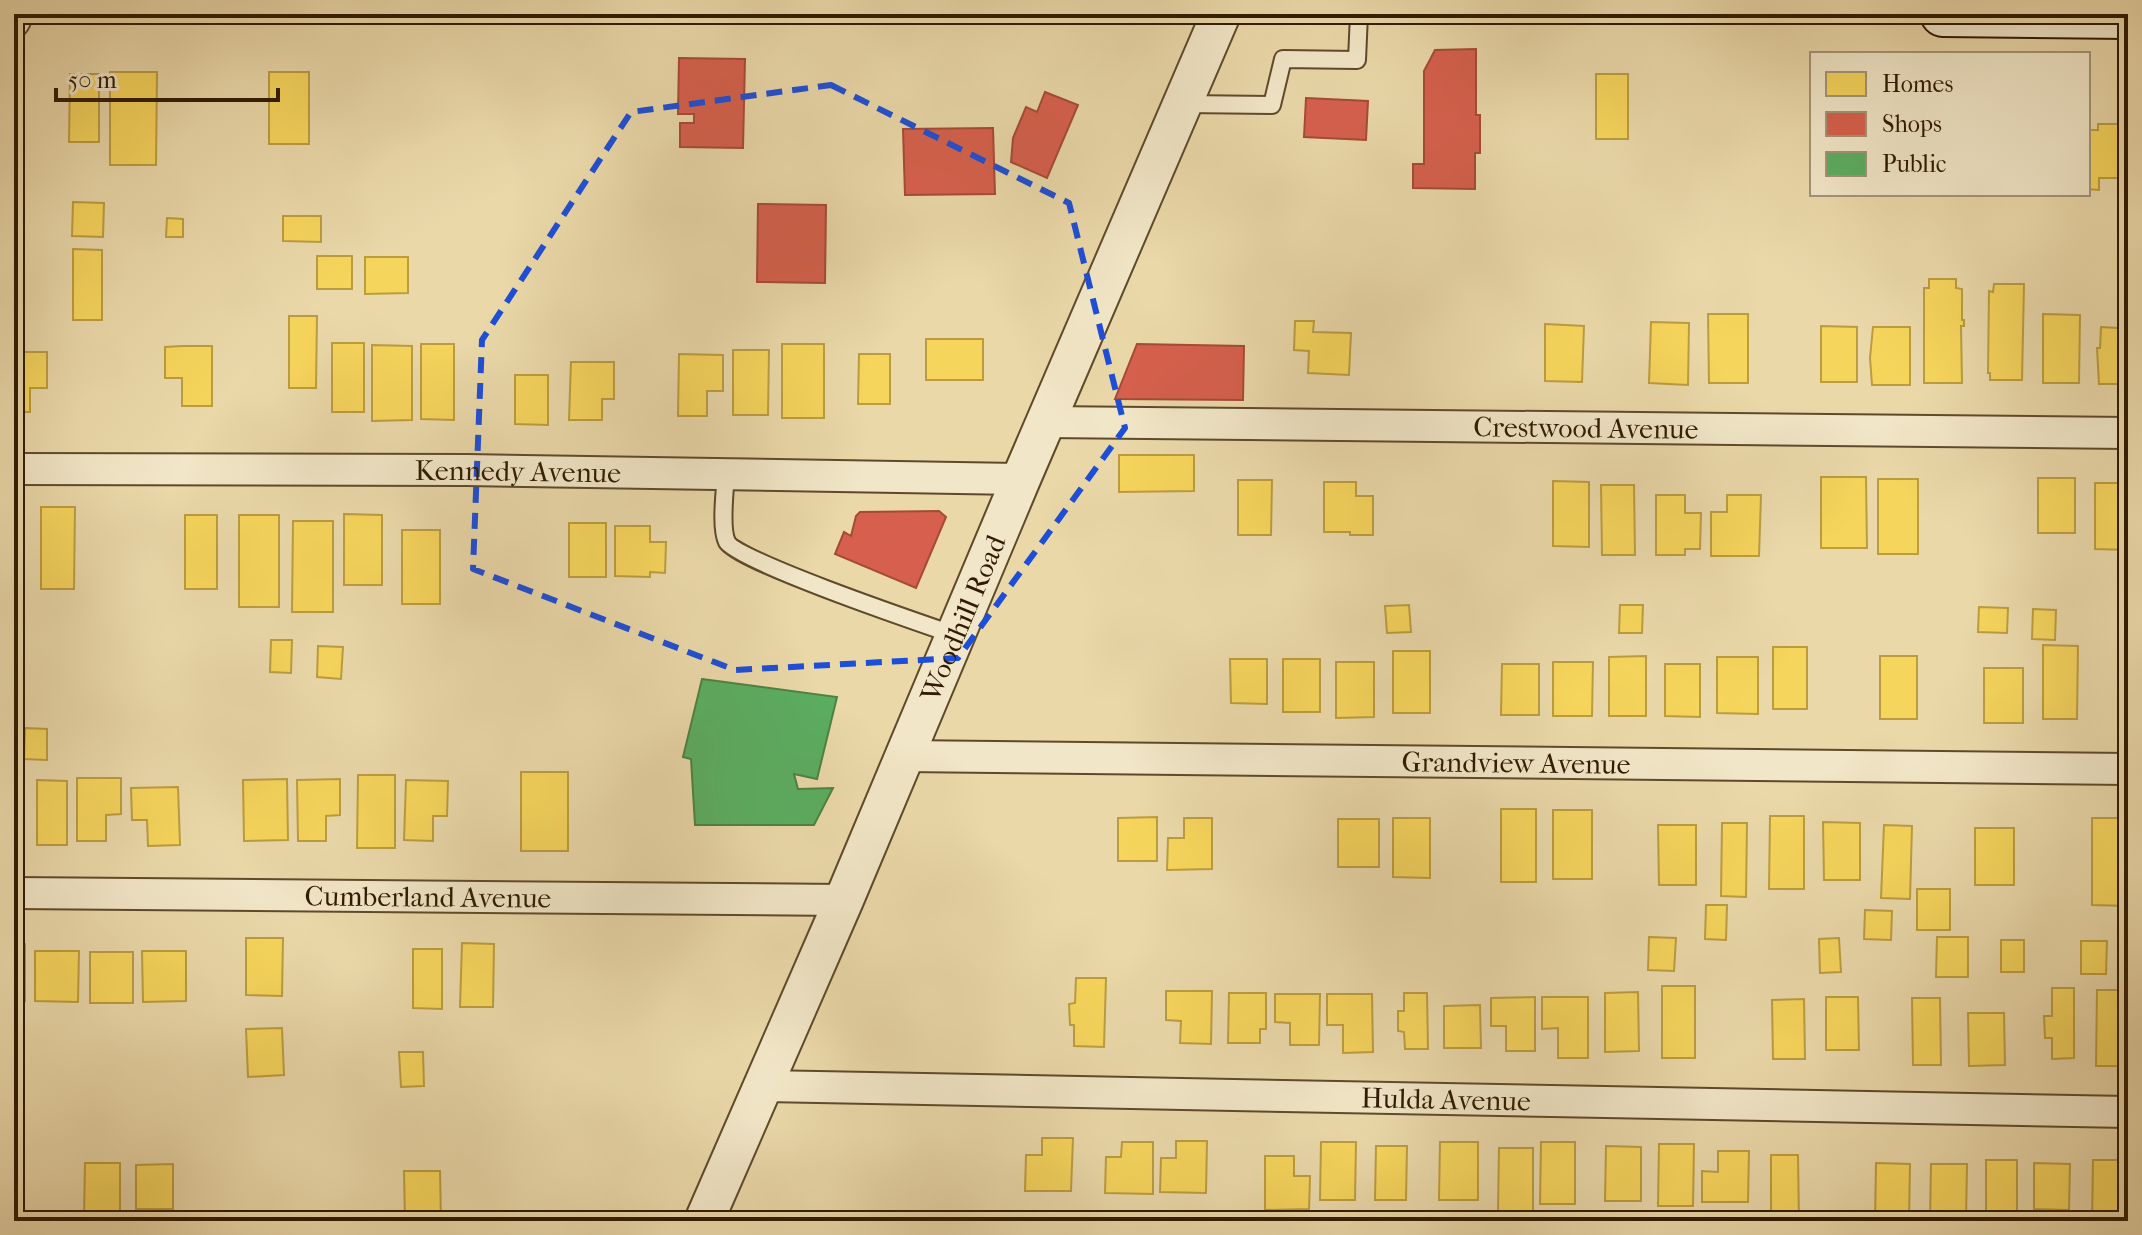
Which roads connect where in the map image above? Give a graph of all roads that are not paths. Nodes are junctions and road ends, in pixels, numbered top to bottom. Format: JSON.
{"nodes":[{"id":1,"x":18,"y":14,"type":"edge"},
{"id":2,"x":1221,"y":14,"type":"edge"},
{"id":3,"x":1359,"y":14,"type":"edge"},
{"id":4,"x":1943,"y":14,"type":"edge"},
{"id":5,"x":2128,"y":16,"type":"edge"},
{"id":6,"x":14,"y":22,"type":"edge"},
{"id":7,"x":1182,"y":104,"type":"junction"},
{"id":8,"x":1046,"y":422,"type":"junction"},
{"id":9,"x":2128,"y":433,"type":"edge"},
{"id":10,"x":14,"y":469,"type":"edge"},
{"id":11,"x":726,"y":474,"type":"junction"},
{"id":12,"x":1021,"y":479,"type":"junction"},
{"id":13,"x":955,"y":635,"type":"junction"},
{"id":14,"x":904,"y":756,"type":"junction"},
{"id":15,"x":2128,"y":769,"type":"edge"},
{"id":16,"x":14,"y":893,"type":"edge"},
{"id":17,"x":844,"y":900,"type":"junction"},
{"id":18,"x":764,"y":1086,"type":"junction"},
{"id":19,"x":2128,"y":1112,"type":"edge"},
{"id":20,"x":704,"y":1221,"type":"edge"}],
"edges":[{"from":1,"to":6,"type":"street"},
{"from":2,"to":7,"type":"street","name":"Woodhill Road"},
{"from":3,"to":7,"type":"lane"},
{"from":4,"to":5,"type":"main road"},
{"from":7,"to":8,"type":"street","name":"Woodhill Road"},
{"from":8,"to":9,"type":"street","name":"Crestwood Avenue"},
{"from":8,"to":12,"type":"street","name":"Woodhill Road"},
{"from":10,"to":11,"type":"street","name":"Kennedy Avenue"},
{"from":11,"to":12,"type":"street","name":"Kennedy Avenue"},
{"from":11,"to":13,"type":"lane"},
{"from":12,"to":13,"type":"street","name":"Woodhill Road"},
{"from":13,"to":14,"type":"street","name":"Woodhill Road"},
{"from":14,"to":15,"type":"street","name":"Grandview Avenue"},
{"from":14,"to":17,"type":"street","name":"Woodhill Road"},
{"from":16,"to":17,"type":"street","name":"Cumberland Avenue"},
{"from":17,"to":18,"type":"street","name":"Woodhill Road"},
{"from":18,"to":19,"type":"street","name":"Hulda Avenue"},
{"from":18,"to":20,"type":"street","name":"Woodhill Road"}]}
